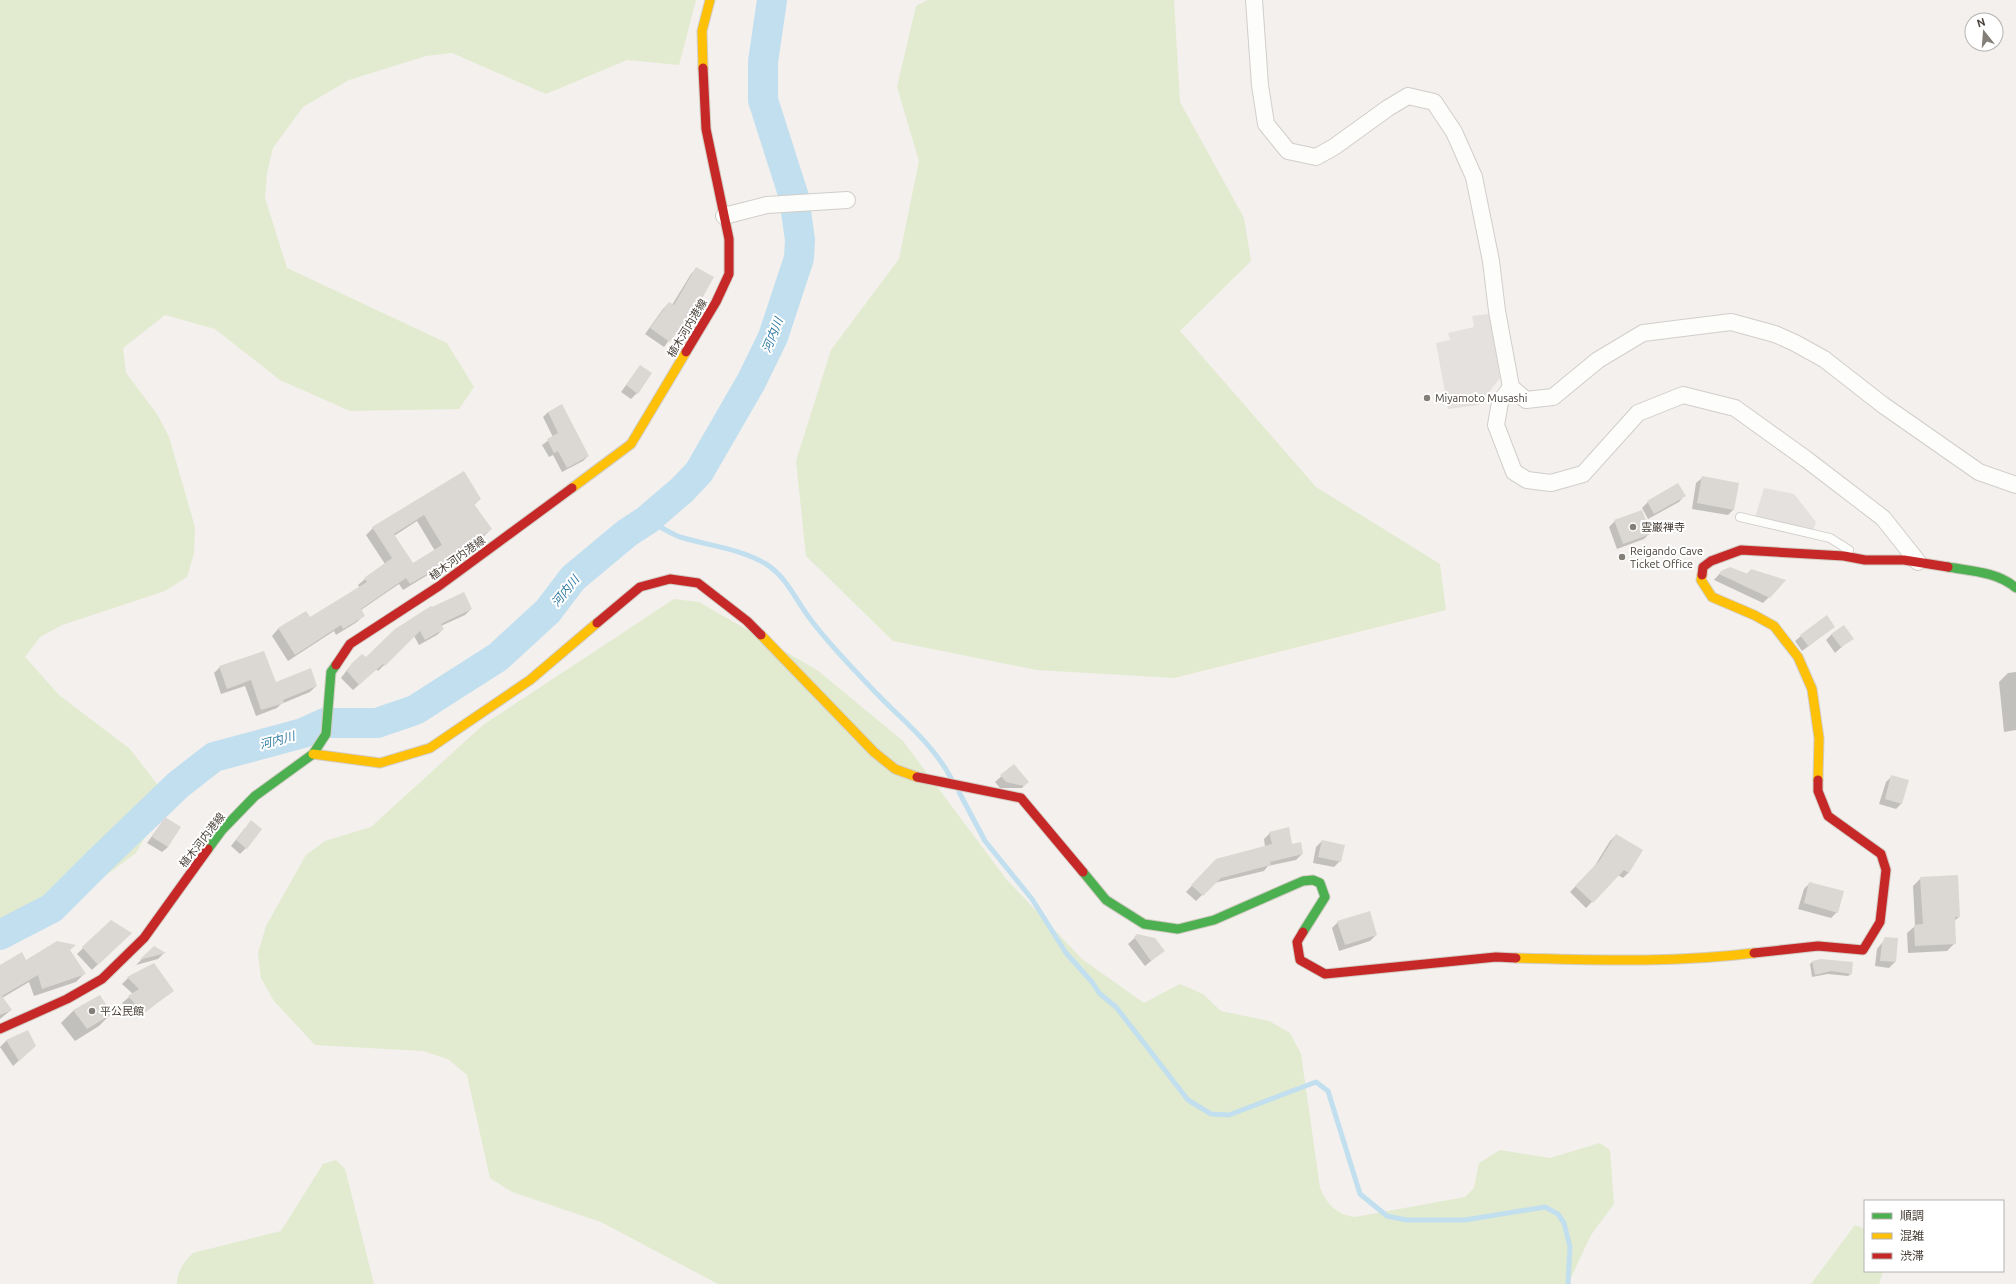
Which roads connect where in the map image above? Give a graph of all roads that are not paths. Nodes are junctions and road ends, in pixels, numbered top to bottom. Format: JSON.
{"nodes":[{"id":1,"x":710,"y":0,"type":"edge"},
{"id":2,"x":1254,"y":0,"type":"edge"},
{"id":3,"x":847,"y":200,"type":"dead end"},
{"id":4,"x":724,"y":216,"type":"junction"},
{"id":5,"x":1511,"y":386,"type":"junction"},
{"id":6,"x":2016,"y":485,"type":"edge"},
{"id":7,"x":1740,"y":517,"type":"dead end"},
{"id":8,"x":1865,"y":560,"type":"junction"},
{"id":9,"x":1918,"y":562,"type":"junction"},
{"id":10,"x":2016,"y":588,"type":"edge"},
{"id":11,"x":313,"y":754,"type":"junction"},
{"id":12,"x":0,"y":1029,"type":"edge"}],
"edges":[{"from":1,"to":4,"type":"street","name":"植木河内港線"},
{"from":2,"to":5,"type":"street"},
{"from":3,"to":4,"type":"street"},
{"from":4,"to":11,"type":"street","name":"植木河内港線"},
{"from":5,"to":6,"type":"street"},
{"from":5,"to":9,"type":"street"},
{"from":7,"to":8,"type":"lane"},
{"from":8,"to":9,"type":"street"},
{"from":8,"to":11,"type":"street"},
{"from":9,"to":10,"type":"street"},
{"from":11,"to":12,"type":"street","name":"植木河内港線"}]}
